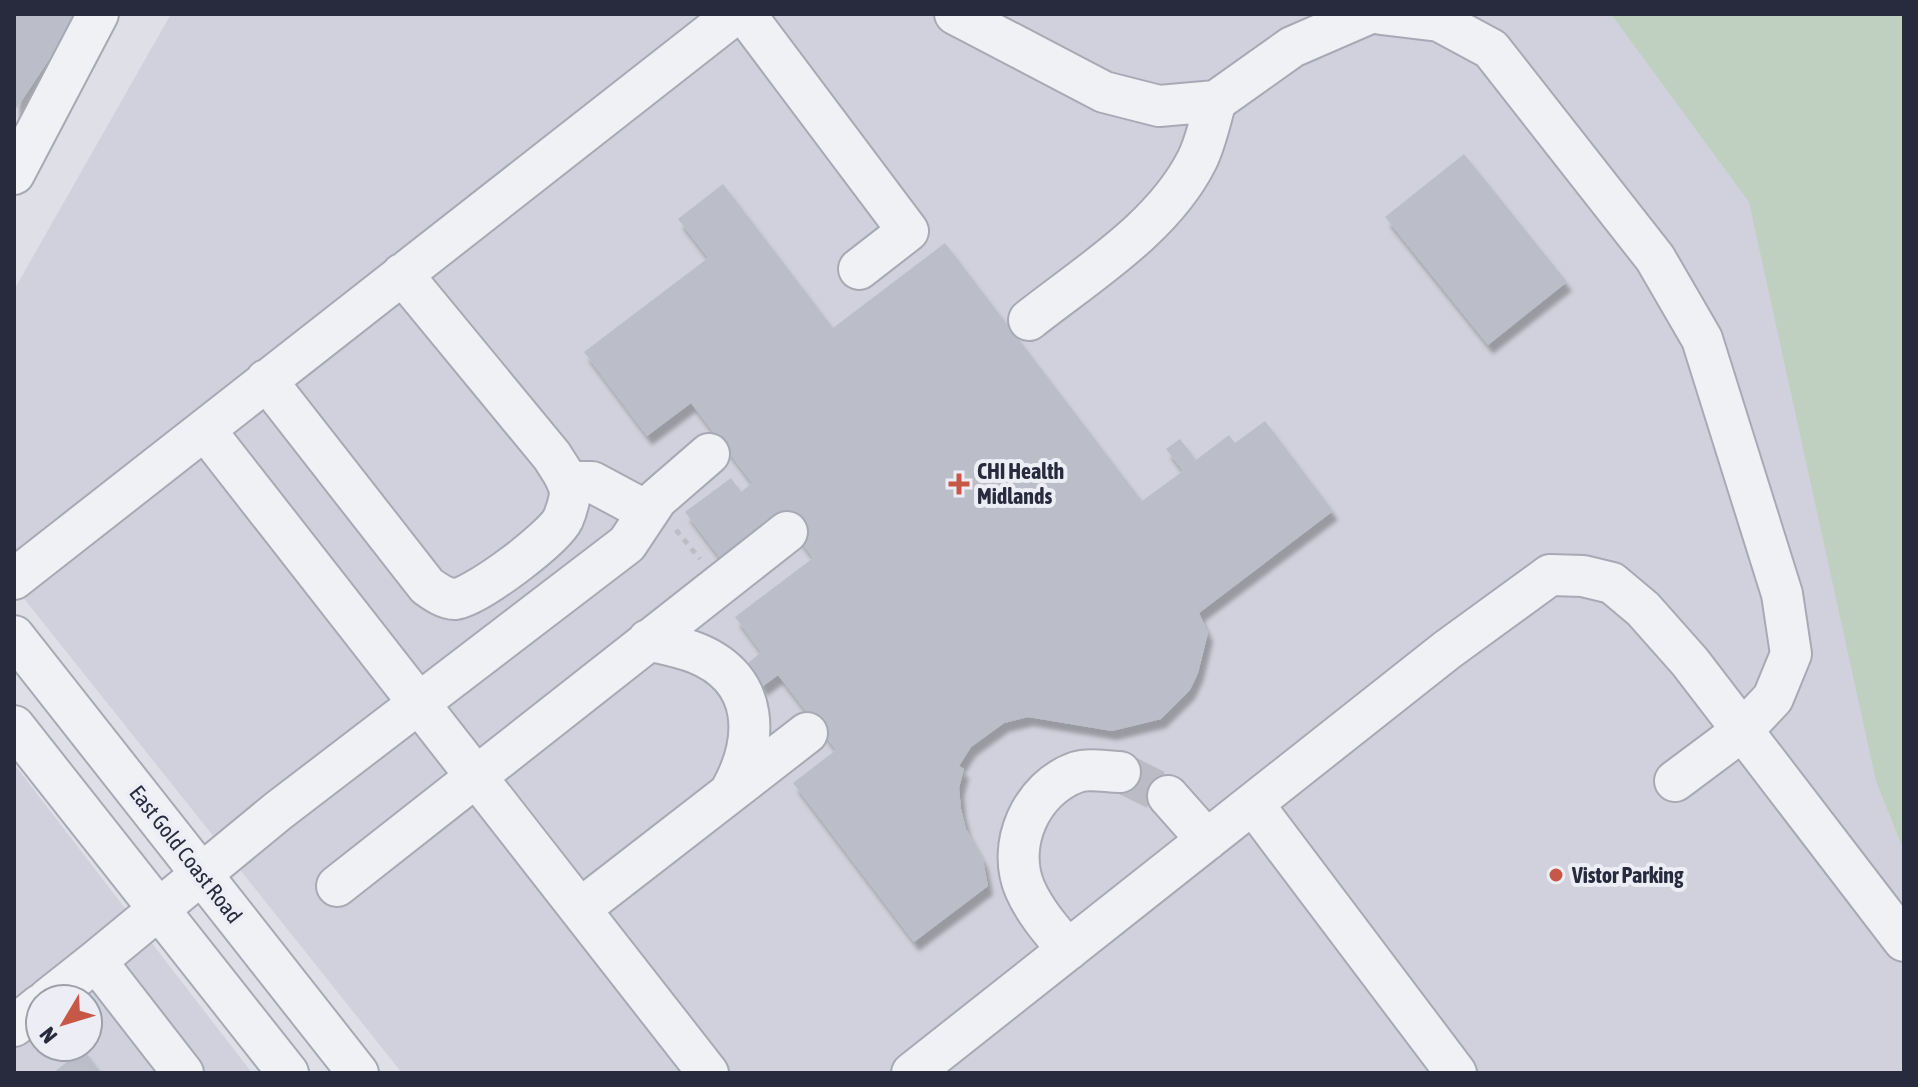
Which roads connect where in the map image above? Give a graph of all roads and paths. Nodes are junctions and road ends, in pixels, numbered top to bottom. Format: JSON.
{"nodes":[{"id":1,"x":98,"y":14,"type":"edge"},
{"id":2,"x":735,"y":14,"type":"edge"},
{"id":3,"x":745,"y":14,"type":"edge"},
{"id":4,"x":955,"y":14,"type":"edge"},
{"id":5,"x":1368,"y":14,"type":"edge"},
{"id":6,"x":1381,"y":14,"type":"edge"},
{"id":7,"x":1469,"y":25,"type":"edge"},
{"id":8,"x":1216,"y":101,"type":"junction"},
{"id":9,"x":14,"y":174,"type":"edge"},
{"id":10,"x":859,"y":269,"type":"dead end"},
{"id":11,"x":402,"y":274,"type":"junction"},
{"id":12,"x":1029,"y":320,"type":"dead end"},
{"id":13,"x":266,"y":380,"type":"junction"},
{"id":14,"x":205,"y":430,"type":"junction"},
{"id":15,"x":709,"y":454,"type":"dead end"},
{"id":16,"x":568,"y":482,"type":"junction"},
{"id":17,"x":648,"y":512,"type":"junction"},
{"id":18,"x":787,"y":532,"type":"dead end"},
{"id":19,"x":14,"y":579,"type":"edge"},
{"id":20,"x":719,"y":585,"type":"junction"},
{"id":21,"x":14,"y":636,"type":"edge"},
{"id":22,"x":648,"y":640,"type":"junction"},
{"id":23,"x":418,"y":705,"type":"junction"},
{"id":24,"x":14,"y":726,"type":"edge"},
{"id":25,"x":1742,"y":731,"type":"junction"},
{"id":26,"x":807,"y":733,"type":"dead end"},
{"id":27,"x":1120,"y":772,"type":"tunnel mouth"},
{"id":28,"x":474,"y":776,"type":"junction"},
{"id":29,"x":1675,"y":781,"type":"dead end"},
{"id":30,"x":730,"y":792,"type":"junction"},
{"id":31,"x":1168,"y":796,"type":"tunnel mouth"},
{"id":32,"x":1253,"y":804,"type":"junction"},
{"id":33,"x":1207,"y":840,"type":"junction"},
{"id":34,"x":202,"y":873,"type":"junction"},
{"id":35,"x":337,"y":886,"type":"dead end"},
{"id":36,"x":158,"y":907,"type":"junction"},
{"id":37,"x":580,"y":909,"type":"junction"},
{"id":38,"x":1904,"y":941,"type":"edge"},
{"id":39,"x":1068,"y":950,"type":"junction"},
{"id":40,"x":96,"y":961,"type":"junction"},
{"id":41,"x":68,"y":983,"type":"edge"},
{"id":42,"x":183,"y":1073,"type":"edge"},
{"id":43,"x":288,"y":1073,"type":"edge"},
{"id":44,"x":358,"y":1073,"type":"edge"},
{"id":45,"x":708,"y":1073,"type":"edge"},
{"id":46,"x":912,"y":1073,"type":"edge"},
{"id":47,"x":1456,"y":1073,"type":"edge"}],
"edges":[{"from":1,"to":9,"type":"street"},
{"from":2,"to":11,"type":"street"},
{"from":3,"to":10,"type":"street"},
{"from":4,"to":8,"type":"street"},
{"from":5,"to":8,"type":"street"},
{"from":6,"to":7,"type":"street"},
{"from":7,"to":25,"type":"street"},
{"from":8,"to":12,"type":"street"},
{"from":11,"to":13,"type":"street"},
{"from":11,"to":16,"type":"street"},
{"from":13,"to":14,"type":"street"},
{"from":13,"to":16,"type":"street"},
{"from":14,"to":19,"type":"street"},
{"from":14,"to":23,"type":"street"},
{"from":15,"to":17,"type":"street"},
{"from":16,"to":17,"type":"street"},
{"from":17,"to":20,"type":"path"},
{"from":17,"to":23,"type":"street"},
{"from":18,"to":20,"type":"street"},
{"from":20,"to":22,"type":"street"},
{"from":21,"to":34,"type":"street","name":"East Gold Coast Road"},
{"from":22,"to":28,"type":"street"},
{"from":22,"to":30,"type":"street"},
{"from":23,"to":28,"type":"street"},
{"from":23,"to":34,"type":"street"},
{"from":24,"to":36,"type":"street"},
{"from":25,"to":29,"type":"street"},
{"from":25,"to":32,"type":"street"},
{"from":25,"to":38,"type":"street"},
{"from":26,"to":30,"type":"street"},
{"from":27,"to":39,"type":"street"},
{"from":28,"to":35,"type":"street"},
{"from":28,"to":37,"type":"street"},
{"from":30,"to":37,"type":"street"},
{"from":31,"to":33,"type":"street"},
{"from":32,"to":33,"type":"street"},
{"from":32,"to":47,"type":"street"},
{"from":33,"to":39,"type":"street"},
{"from":34,"to":36,"type":"street"},
{"from":34,"to":44,"type":"street","name":"East Gold Coast Road"},
{"from":36,"to":40,"type":"street"},
{"from":36,"to":43,"type":"street"},
{"from":37,"to":45,"type":"street"},
{"from":39,"to":46,"type":"street"},
{"from":40,"to":41,"type":"street"},
{"from":40,"to":42,"type":"street"}]}
